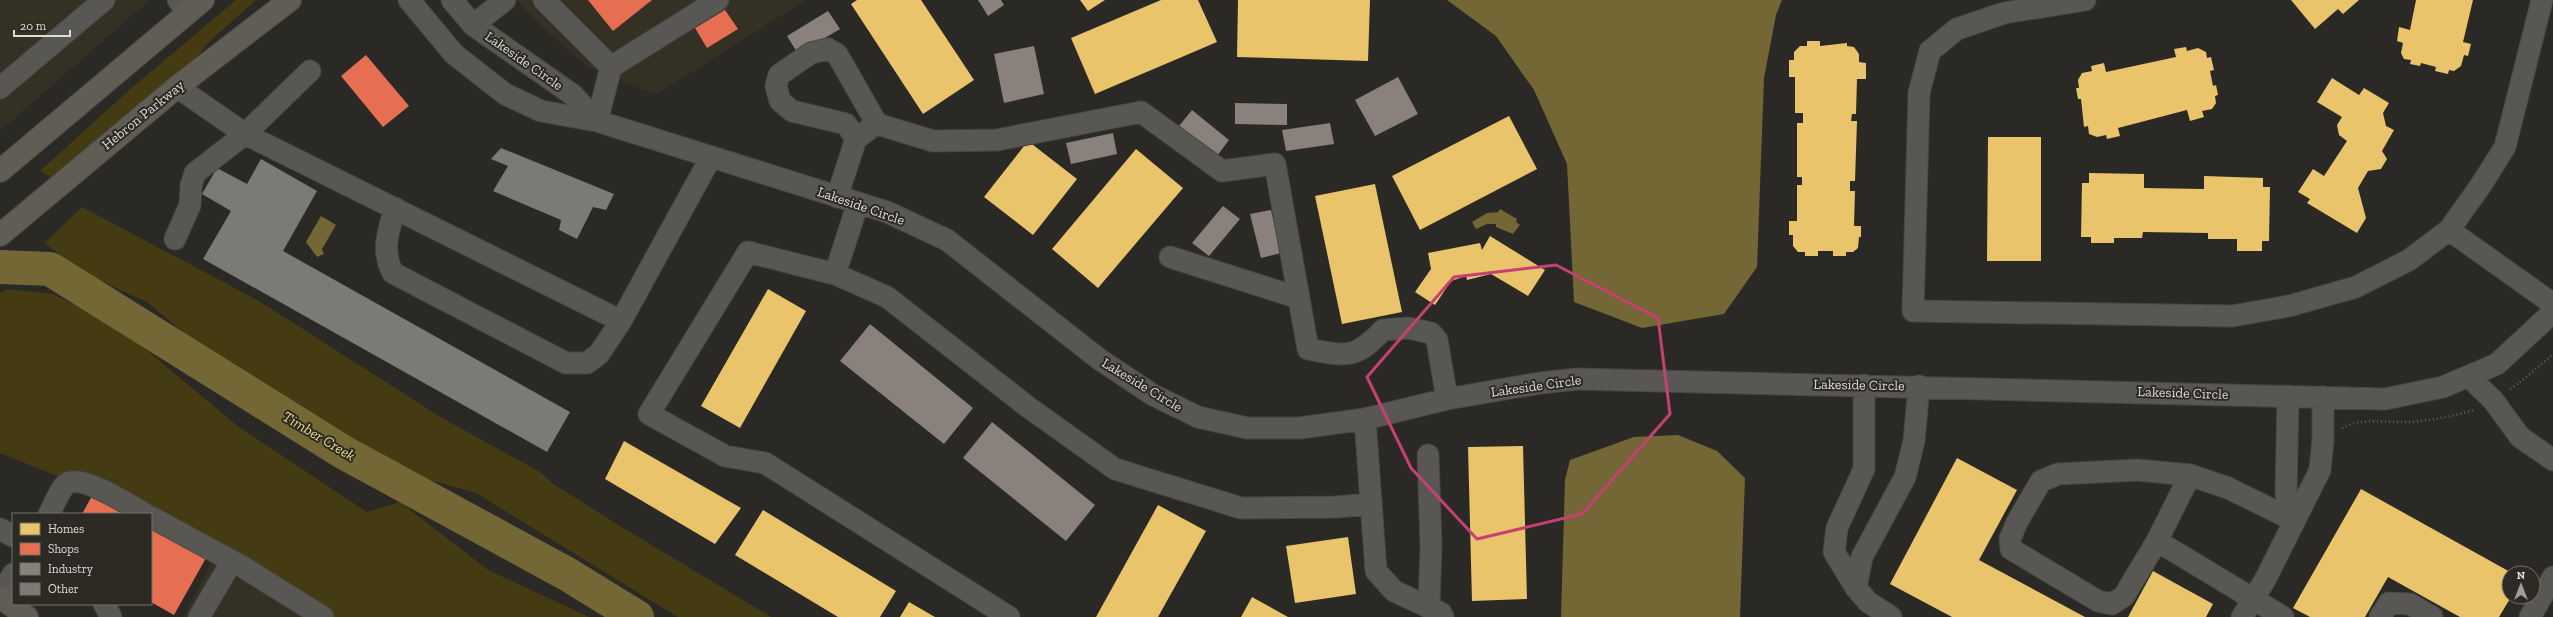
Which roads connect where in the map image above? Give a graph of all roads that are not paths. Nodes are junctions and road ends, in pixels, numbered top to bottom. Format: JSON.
{"nodes":[{"id":1,"x":104,"y":0,"type":"edge"},
{"id":2,"x":290,"y":0,"type":"edge"},
{"id":3,"x":409,"y":0,"type":"edge"},
{"id":4,"x":452,"y":0,"type":"edge"},
{"id":5,"x":505,"y":0,"type":"edge"},
{"id":6,"x":544,"y":0,"type":"edge"},
{"id":7,"x":2085,"y":0,"type":"edge"},
{"id":8,"x":2542,"y":0,"type":"edge"},
{"id":9,"x":708,"y":2,"type":"edge"},
{"id":10,"x":190,"y":4,"type":"edge"},
{"id":11,"x":473,"y":25,"type":"junction"},
{"id":12,"x":611,"y":67,"type":"junction"},
{"id":13,"x":310,"y":71,"type":"dead end"},
{"id":14,"x":177,"y":87,"type":"junction"},
{"id":15,"x":0,"y":88,"type":"edge"},
{"id":16,"x":597,"y":121,"type":"junction"},
{"id":17,"x":877,"y":124,"type":"junction"},
{"id":18,"x":244,"y":134,"type":"junction"},
{"id":19,"x":856,"y":138,"type":"junction"},
{"id":20,"x":711,"y":157,"type":"junction"},
{"id":21,"x":6,"y":166,"type":"edge"},
{"id":22,"x":837,"y":196,"type":"junction"},
{"id":23,"x":858,"y":203,"type":"junction"},
{"id":24,"x":395,"y":208,"type":"junction"},
{"id":25,"x":2449,"y":230,"type":"junction"},
{"id":26,"x":0,"y":234,"type":"edge"},
{"id":27,"x":175,"y":239,"type":"dead end"},
{"id":28,"x":1170,"y":257,"type":"dead end"},
{"id":29,"x":835,"y":274,"type":"junction"},
{"id":30,"x":1299,"y":298,"type":"junction"},
{"id":31,"x":2553,"y":304,"type":"edge"},
{"id":32,"x":2553,"y":312,"type":"edge"},
{"id":33,"x":621,"y":321,"type":"junction"},
{"id":34,"x":2469,"y":377,"type":"junction"},
{"id":35,"x":1864,"y":385,"type":"junction"},
{"id":36,"x":1919,"y":386,"type":"junction"},
{"id":37,"x":2288,"y":396,"type":"junction"},
{"id":38,"x":2323,"y":397,"type":"junction"},
{"id":39,"x":1447,"y":399,"type":"junction"},
{"id":40,"x":1365,"y":419,"type":"junction"},
{"id":41,"x":1428,"y":455,"type":"dead end"},
{"id":42,"x":2553,"y":460,"type":"edge"},
{"id":43,"x":2190,"y":475,"type":"junction"},
{"id":44,"x":1371,"y":504,"type":"junction"},
{"id":45,"x":49,"y":513,"type":"edge"},
{"id":46,"x":143,"y":513,"type":"edge"},
{"id":47,"x":152,"y":518,"type":"edge"},
{"id":48,"x":2294,"y":520,"type":"junction"},
{"id":49,"x":0,"y":529,"type":"edge"},
{"id":50,"x":12,"y":535,"type":"edge"},
{"id":51,"x":2157,"y":541,"type":"junction"},
{"id":52,"x":232,"y":561,"type":"junction"},
{"id":53,"x":12,"y":576,"type":"edge"},
{"id":54,"x":2553,"y":577,"type":"edge"},
{"id":55,"x":1856,"y":588,"type":"junction"},
{"id":56,"x":0,"y":596,"type":"edge"},
{"id":57,"x":2253,"y":598,"type":"junction"},
{"id":58,"x":105,"y":605,"type":"edge"},
{"id":59,"x":1436,"y":612,"type":"edge"},
{"id":60,"x":27,"y":617,"type":"edge"},
{"id":61,"x":111,"y":617,"type":"edge"},
{"id":62,"x":199,"y":617,"type":"edge"},
{"id":63,"x":323,"y":617,"type":"edge"},
{"id":64,"x":1010,"y":617,"type":"edge"},
{"id":65,"x":1890,"y":617,"type":"edge"},
{"id":66,"x":2242,"y":617,"type":"edge"},
{"id":67,"x":2283,"y":617,"type":"edge"},
{"id":68,"x":2380,"y":617,"type":"edge"},
{"id":69,"x":2432,"y":617,"type":"edge"},
{"id":70,"x":2530,"y":617,"type":"edge"}],
"edges":[{"from":1,"to":15,"type":"street"},
{"from":2,"to":14,"type":"main road","name":"Hebron Parkway"},
{"from":3,"to":16,"type":"street","name":"Lakeside Circle"},
{"from":4,"to":11,"type":"street","name":"Lakeside Circle"},
{"from":5,"to":11,"type":"street"},
{"from":6,"to":12,"type":"street"},
{"from":7,"to":25,"type":"street"},
{"from":8,"to":25,"type":"street"},
{"from":9,"to":12,"type":"street"},
{"from":10,"to":21,"type":"main road"},
{"from":11,"to":16,"type":"street","name":"Lakeside Circle"},
{"from":12,"to":16,"type":"street"},
{"from":13,"to":18,"type":"street"},
{"from":14,"to":18,"type":"street"},
{"from":14,"to":26,"type":"main road","name":"Hebron Parkway"},
{"from":16,"to":20,"type":"street","name":"Lakeside Circle"},
{"from":17,"to":19,"type":"street"},
{"from":17,"to":19,"type":"street"},
{"from":17,"to":30,"type":"street"},
{"from":18,"to":24,"type":"street"},
{"from":18,"to":27,"type":"street"},
{"from":19,"to":22,"type":"street"},
{"from":20,"to":22,"type":"street","name":"Lakeside Circle"},
{"from":20,"to":33,"type":"street"},
{"from":22,"to":23,"type":"street","name":"Lakeside Circle"},
{"from":23,"to":29,"type":"street"},
{"from":23,"to":40,"type":"street","name":"Lakeside Circle"},
{"from":24,"to":33,"type":"street"},
{"from":24,"to":33,"type":"street"},
{"from":25,"to":31,"type":"street"},
{"from":28,"to":30,"type":"street"},
{"from":29,"to":44,"type":"street"},
{"from":29,"to":64,"type":"street"},
{"from":30,"to":39,"type":"street"},
{"from":32,"to":34,"type":"street","name":"Lakeside Circle"},
{"from":34,"to":38,"type":"street","name":"Lakeside Circle"},
{"from":34,"to":42,"type":"street"},
{"from":35,"to":36,"type":"street","name":"Lakeside Circle"},
{"from":35,"to":39,"type":"street","name":"Lakeside Circle"},
{"from":35,"to":55,"type":"street"},
{"from":36,"to":37,"type":"street","name":"Lakeside Circle"},
{"from":36,"to":55,"type":"street"},
{"from":37,"to":38,"type":"street","name":"Lakeside Circle"},
{"from":37,"to":48,"type":"street"},
{"from":38,"to":48,"type":"street"},
{"from":39,"to":40,"type":"street","name":"Lakeside Circle"},
{"from":40,"to":44,"type":"street"},
{"from":41,"to":59,"type":"street"},
{"from":43,"to":48,"type":"street"},
{"from":43,"to":51,"type":"street"},
{"from":43,"to":51,"type":"street"},
{"from":44,"to":59,"type":"street"},
{"from":45,"to":46,"type":"street"},
{"from":47,"to":52,"type":"street"},
{"from":48,"to":57,"type":"street"},
{"from":49,"to":50,"type":"street"},
{"from":51,"to":57,"type":"street"},
{"from":52,"to":62,"type":"street"},
{"from":52,"to":63,"type":"street"},
{"from":53,"to":56,"type":"street"},
{"from":54,"to":70,"type":"street"},
{"from":55,"to":65,"type":"street"},
{"from":56,"to":60,"type":"main road"},
{"from":57,"to":66,"type":"street"},
{"from":57,"to":67,"type":"street"},
{"from":58,"to":61,"type":"street"},
{"from":68,"to":69,"type":"street"}]}
